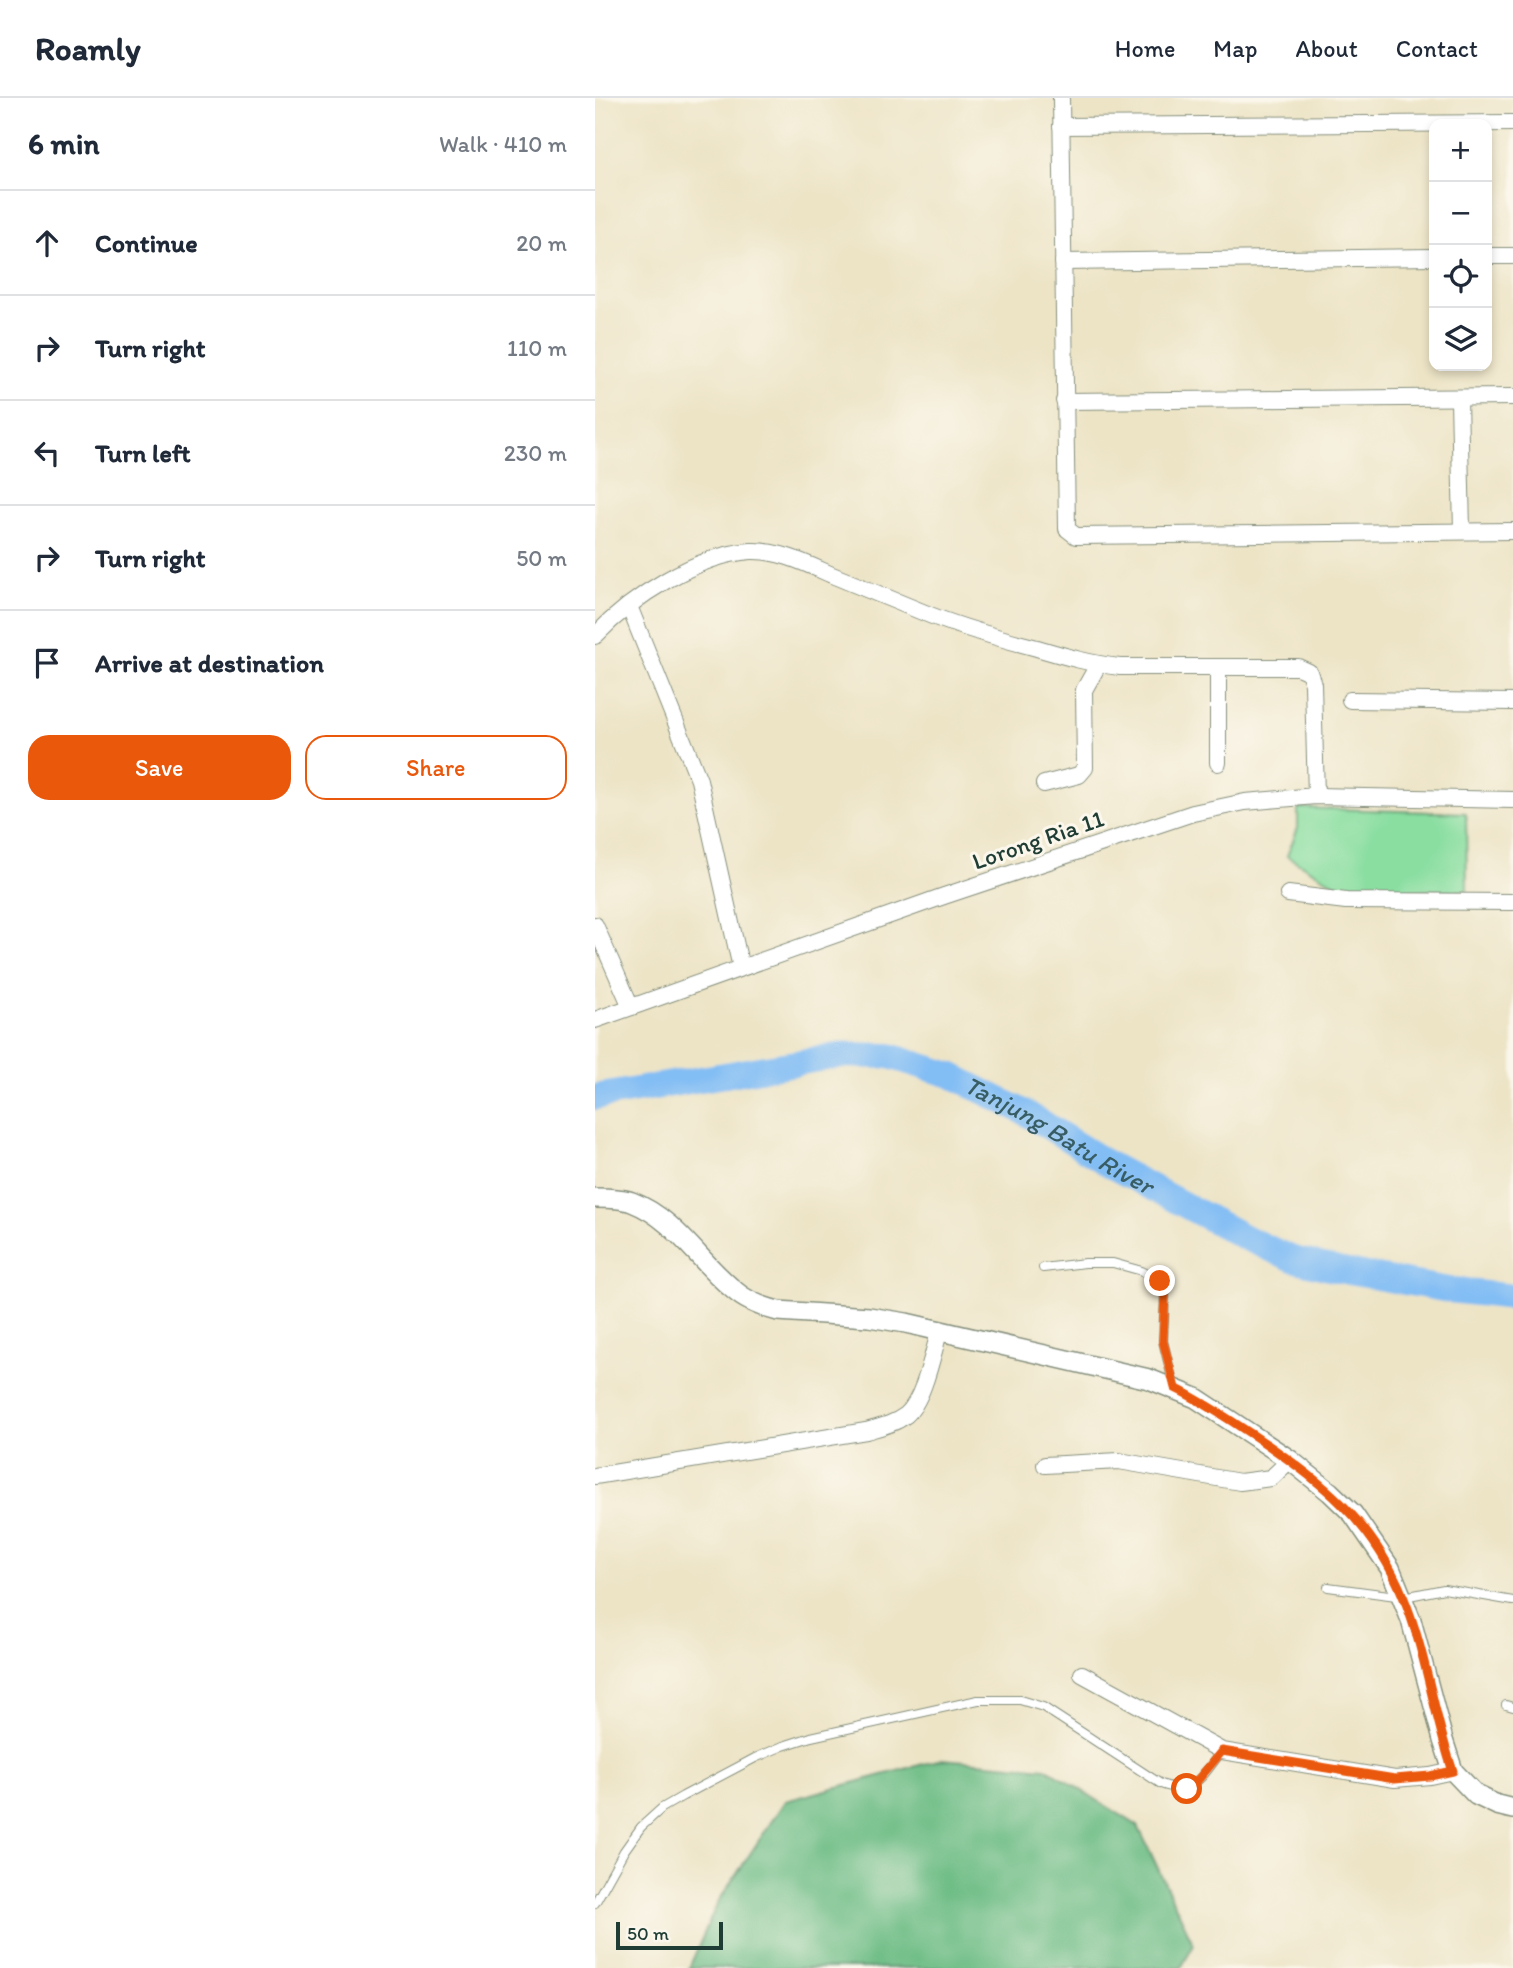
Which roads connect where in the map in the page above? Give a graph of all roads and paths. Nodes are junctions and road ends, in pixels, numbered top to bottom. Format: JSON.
{"nodes":[{"id":1,"x":1061,"y":98,"type":"edge"},
{"id":2,"x":1492,"y":123,"type":"edge"},
{"id":3,"x":1513,"y":123,"type":"edge"},
{"id":4,"x":1429,"y":124,"type":"edge"},
{"id":5,"x":1061,"y":126,"type":"junction"},
{"id":6,"x":1492,"y":256,"type":"edge"},
{"id":7,"x":1513,"y":256,"type":"edge"},
{"id":8,"x":1429,"y":257,"type":"edge"},
{"id":9,"x":1063,"y":262,"type":"junction"},
{"id":10,"x":1513,"y":397,"type":"edge"},
{"id":11,"x":1458,"y":398,"type":"junction"},
{"id":12,"x":1064,"y":401,"type":"junction"},
{"id":13,"x":1462,"y":531,"type":"junction"},
{"id":14,"x":1513,"y":531,"type":"edge"},
{"id":15,"x":629,"y":606,"type":"junction"},
{"id":16,"x":595,"y":636,"type":"edge"},
{"id":17,"x":1098,"y":665,"type":"junction"},
{"id":18,"x":1218,"y":667,"type":"junction"},
{"id":19,"x":1350,"y":700,"type":"dead end"},
{"id":20,"x":1513,"y":702,"type":"edge"},
{"id":21,"x":1219,"y":763,"type":"dead end"},
{"id":22,"x":1044,"y":785,"type":"dead end"},
{"id":23,"x":1316,"y":796,"type":"junction"},
{"id":24,"x":1513,"y":800,"type":"edge"},
{"id":25,"x":1288,"y":894,"type":"dead end"},
{"id":26,"x":1513,"y":902,"type":"edge"},
{"id":27,"x":595,"y":925,"type":"edge"},
{"id":28,"x":741,"y":968,"type":"junction"},
{"id":29,"x":631,"y":1007,"type":"junction"},
{"id":30,"x":595,"y":1020,"type":"edge"},
{"id":31,"x":595,"y":1198,"type":"edge"},
{"id":32,"x":1043,"y":1268,"type":"dead end"},
{"id":33,"x":940,"y":1329,"type":"junction"},
{"id":34,"x":1175,"y":1388,"type":"junction"},
{"id":35,"x":1290,"y":1460,"type":"junction"},
{"id":36,"x":1045,"y":1465,"type":"dead end"},
{"id":37,"x":595,"y":1476,"type":"edge"},
{"id":38,"x":1328,"y":1587,"type":"dead end"},
{"id":39,"x":1404,"y":1597,"type":"junction"},
{"id":40,"x":1513,"y":1601,"type":"edge"},
{"id":41,"x":1082,"y":1674,"type":"dead end"},
{"id":42,"x":1222,"y":1751,"type":"junction"},
{"id":43,"x":1453,"y":1771,"type":"junction"},
{"id":44,"x":1513,"y":1810,"type":"edge"},
{"id":45,"x":595,"y":1903,"type":"edge"}],
"edges":[{"from":1,"to":5,"type":"street"},
{"from":2,"to":3,"type":"street"},
{"from":4,"to":5,"type":"street"},
{"from":5,"to":9,"type":"street"},
{"from":6,"to":7,"type":"street"},
{"from":8,"to":9,"type":"street"},
{"from":9,"to":12,"type":"street"},
{"from":10,"to":11,"type":"street"},
{"from":11,"to":12,"type":"street"},
{"from":11,"to":13,"type":"street"},
{"from":12,"to":13,"type":"street"},
{"from":13,"to":14,"type":"street"},
{"from":15,"to":16,"type":"street"},
{"from":15,"to":17,"type":"street"},
{"from":15,"to":28,"type":"street"},
{"from":17,"to":18,"type":"street"},
{"from":17,"to":22,"type":"street"},
{"from":18,"to":21,"type":"street"},
{"from":18,"to":23,"type":"street"},
{"from":19,"to":20,"type":"street"},
{"from":23,"to":24,"type":"street","name":"Lorong Ria 11"},
{"from":23,"to":28,"type":"street","name":"Lorong Ria 11"},
{"from":25,"to":26,"type":"street"},
{"from":27,"to":29,"type":"street"},
{"from":28,"to":29,"type":"street","name":"Lorong Ria 11"},
{"from":29,"to":30,"type":"street","name":"Lorong Ria 11"},
{"from":31,"to":33,"type":"street"},
{"from":32,"to":34,"type":"lane"},
{"from":33,"to":34,"type":"street"},
{"from":33,"to":37,"type":"street"},
{"from":34,"to":35,"type":"street"},
{"from":35,"to":36,"type":"street"},
{"from":35,"to":39,"type":"street"},
{"from":38,"to":39,"type":"lane"},
{"from":39,"to":40,"type":"lane"},
{"from":39,"to":43,"type":"street"},
{"from":41,"to":42,"type":"street"},
{"from":42,"to":43,"type":"street"},
{"from":42,"to":45,"type":"lane"},
{"from":43,"to":44,"type":"street"}]}
